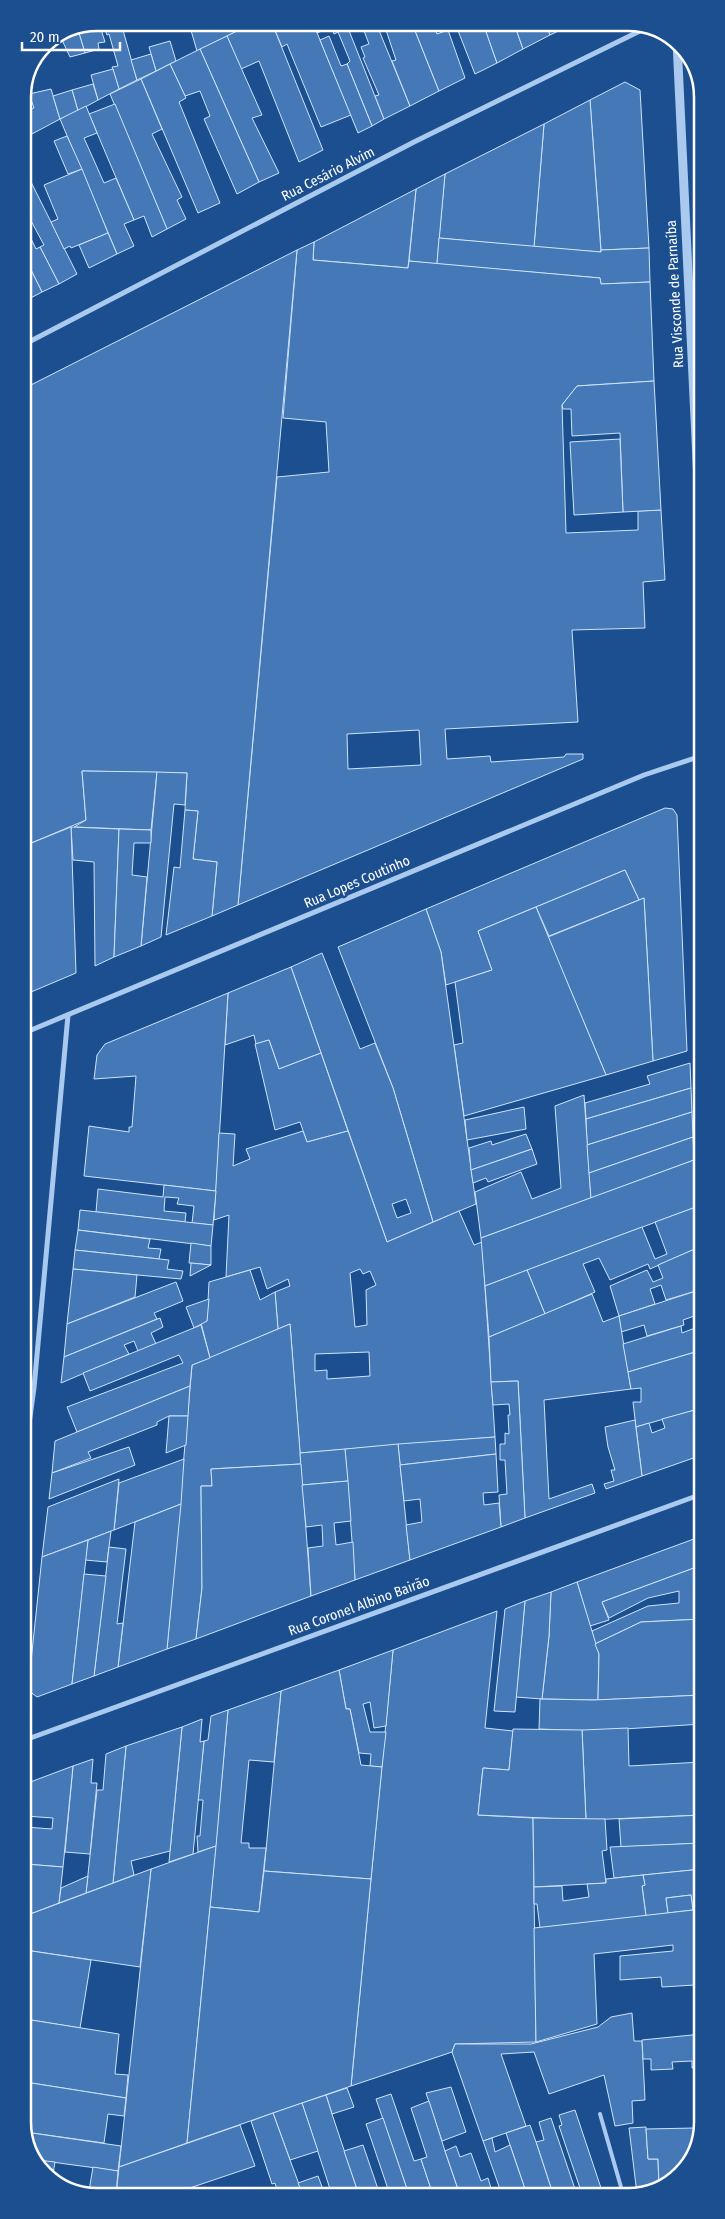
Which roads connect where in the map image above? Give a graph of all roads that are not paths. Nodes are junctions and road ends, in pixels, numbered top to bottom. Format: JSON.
{"nodes":[{"id":1,"x":637,"y":32,"type":"edge"},
{"id":2,"x":678,"y":55,"type":"edge"},
{"id":3,"x":31,"y":341,"type":"edge"},
{"id":4,"x":694,"y":398,"type":"edge"},
{"id":5,"x":694,"y":758,"type":"edge"},
{"id":6,"x":68,"y":1014,"type":"junction"},
{"id":7,"x":31,"y":1030,"type":"edge"},
{"id":8,"x":31,"y":1410,"type":"edge"},
{"id":9,"x":694,"y":1497,"type":"edge"},
{"id":10,"x":31,"y":1737,"type":"edge"},
{"id":11,"x":600,"y":2114,"type":"dead end"},
{"id":12,"x":621,"y":2188,"type":"edge"}],
"edges":[{"from":1,"to":3,"type":"street","name":"Rua Cesário Alvim"},
{"from":2,"to":4,"type":"street","name":"Rua Visconde de Parnaíba"},
{"from":5,"to":6,"type":"street","name":"Rua Lopes Coutinho"},
{"from":6,"to":7,"type":"street","name":"Rua Lopes Coutinho"},
{"from":6,"to":8,"type":"street"},
{"from":9,"to":10,"type":"street","name":"Rua Coronel Albino Bairão"},
{"from":11,"to":12,"type":"lane"}]}
